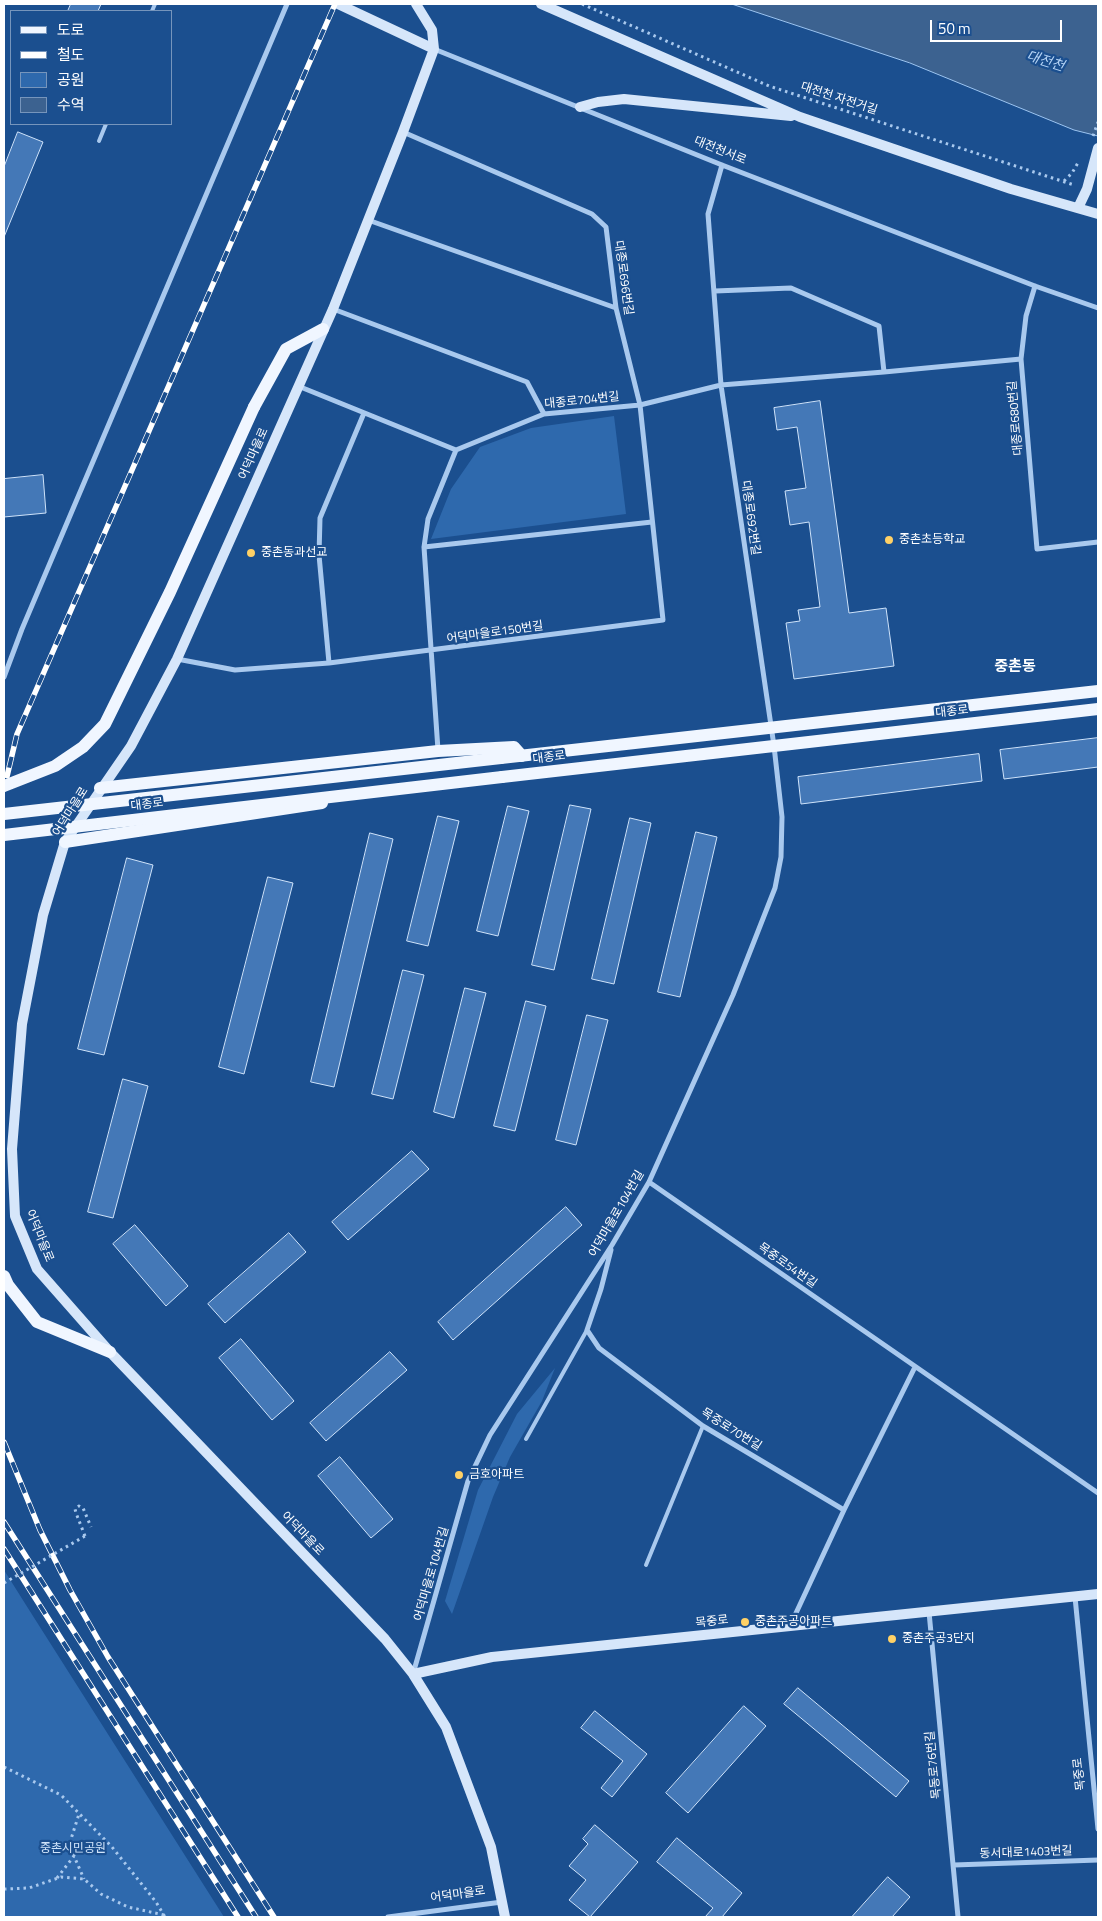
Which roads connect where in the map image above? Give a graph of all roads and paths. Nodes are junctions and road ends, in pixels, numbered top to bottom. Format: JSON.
{"nodes":[{"id":1,"x":287,"y":4,"type":"edge"},
{"id":2,"x":338,"y":4,"type":"edge"},
{"id":3,"x":416,"y":4,"type":"edge"},
{"id":4,"x":541,"y":4,"type":"edge"},
{"id":5,"x":582,"y":4,"type":"edge"},
{"id":6,"x":434,"y":48,"type":"junction"},
{"id":7,"x":580,"y":107,"type":"junction"},
{"id":8,"x":800,"y":117,"type":"junction"},
{"id":9,"x":1098,"y":122,"type":"edge"},
{"id":10,"x":106,"y":125,"type":"edge"},
{"id":11,"x":403,"y":132,"type":"junction"},
{"id":12,"x":99,"y":141,"type":"dead end"},
{"id":13,"x":1094,"y":145,"type":"edge"},
{"id":14,"x":722,"y":165,"type":"junction"},
{"id":15,"x":1087,"y":189,"type":"junction"},
{"id":16,"x":1078,"y":208,"type":"junction"},
{"id":17,"x":1098,"y":214,"type":"edge"},
{"id":18,"x":368,"y":220,"type":"junction"},
{"id":19,"x":1035,"y":286,"type":"junction"},
{"id":20,"x":715,"y":292,"type":"junction"},
{"id":21,"x":616,"y":308,"type":"junction"},
{"id":22,"x":1098,"y":308,"type":"edge"},
{"id":23,"x":333,"y":309,"type":"junction"},
{"id":24,"x":323,"y":329,"type":"junction"},
{"id":25,"x":1021,"y":359,"type":"junction"},
{"id":26,"x":884,"y":372,"type":"junction"},
{"id":27,"x":721,"y":385,"type":"junction"},
{"id":28,"x":298,"y":386,"type":"junction"},
{"id":29,"x":640,"y":405,"type":"junction"},
{"id":30,"x":364,"y":413,"type":"junction"},
{"id":31,"x":544,"y":414,"type":"junction"},
{"id":32,"x":456,"y":450,"type":"junction"},
{"id":33,"x":652,"y":522,"type":"junction"},
{"id":34,"x":1098,"y":542,"type":"edge"},
{"id":35,"x":424,"y":547,"type":"junction"},
{"id":36,"x":663,"y":620,"type":"joint"},
{"id":37,"x":430,"y":651,"type":"junction"},
{"id":38,"x":177,"y":659,"type":"junction"},
{"id":39,"x":329,"y":663,"type":"junction"},
{"id":40,"x":4,"y":677,"type":"edge"},
{"id":41,"x":1098,"y":691,"type":"edge"},
{"id":42,"x":1098,"y":709,"type":"edge"},
{"id":43,"x":770,"y":728,"type":"junction"},
{"id":44,"x":774,"y":746,"type":"junction"},
{"id":45,"x":438,"y":751,"type":"junction"},
{"id":46,"x":522,"y":756,"type":"junction"},
{"id":47,"x":527,"y":774,"type":"junction"},
{"id":48,"x":4,"y":786,"type":"edge"},
{"id":49,"x":100,"y":788,"type":"junction"},
{"id":50,"x":4,"y":814,"type":"edge"},
{"id":51,"x":4,"y":835,"type":"edge"},
{"id":52,"x":65,"y":842,"type":"junction"},
{"id":53,"x":648,"y":1182,"type":"junction"},
{"id":54,"x":612,"y":1245,"type":"junction"},
{"id":55,"x":4,"y":1276,"type":"edge"},
{"id":56,"x":587,"y":1330,"type":"junction"},
{"id":57,"x":110,"y":1352,"type":"junction"},
{"id":58,"x":915,"y":1367,"type":"junction"},
{"id":59,"x":703,"y":1426,"type":"junction"},
{"id":60,"x":526,"y":1439,"type":"dead end"},
{"id":61,"x":1098,"y":1493,"type":"edge"},
{"id":62,"x":844,"y":1510,"type":"junction"},
{"id":63,"x":91,"y":1527,"type":"dead end"},
{"id":64,"x":646,"y":1565,"type":"dead end"},
{"id":65,"x":4,"y":1583,"type":"edge"},
{"id":66,"x":1098,"y":1594,"type":"edge"},
{"id":67,"x":1075,"y":1597,"type":"junction"},
{"id":68,"x":929,"y":1612,"type":"junction"},
{"id":69,"x":790,"y":1626,"type":"junction"},
{"id":70,"x":413,"y":1674,"type":"junction"},
{"id":71,"x":4,"y":1767,"type":"edge"},
{"id":72,"x":79,"y":1814,"type":"junction"},
{"id":73,"x":1098,"y":1830,"type":"edge"},
{"id":74,"x":74,"y":1856,"type":"junction"},
{"id":75,"x":1098,"y":1860,"type":"edge"},
{"id":76,"x":954,"y":1865,"type":"junction"},
{"id":77,"x":56,"y":1879,"type":"junction"},
{"id":78,"x":84,"y":1879,"type":"junction"},
{"id":79,"x":5,"y":1888,"type":"edge"},
{"id":80,"x":502,"y":1902,"type":"junction"},
{"id":81,"x":165,"y":1916,"type":"edge"},
{"id":82,"x":388,"y":1917,"type":"edge"},
{"id":83,"x":505,"y":1917,"type":"edge"},
{"id":84,"x":958,"y":1917,"type":"edge"}],
"edges":[{"from":1,"to":40,"type":"street"},
{"from":2,"to":6,"type":"main road","name":"대전천서로"},
{"from":3,"to":6,"type":"main road"},
{"from":4,"to":8,"type":"main road"},
{"from":5,"to":15,"type":"path","name":"대전천 자전거길"},
{"from":6,"to":7,"type":"street","name":"대전천서로"},
{"from":6,"to":11,"type":"main road","name":"어덕마을로"},
{"from":7,"to":8,"type":"main road"},
{"from":7,"to":14,"type":"street","name":"대전천서로"},
{"from":8,"to":16,"type":"main road"},
{"from":9,"to":13,"type":"path"},
{"from":10,"to":12,"type":"lane"},
{"from":11,"to":18,"type":"main road","name":"어덕마을로"},
{"from":11,"to":21,"type":"street","name":"대종로696번길"},
{"from":13,"to":15,"type":"main road"},
{"from":14,"to":19,"type":"street","name":"대전천서로"},
{"from":14,"to":20,"type":"street","name":"대종로692번길"},
{"from":15,"to":16,"type":"main road"},
{"from":16,"to":17,"type":"main road"},
{"from":18,"to":21,"type":"street"},
{"from":18,"to":23,"type":"main road","name":"어덕마을로"},
{"from":19,"to":22,"type":"street","name":"대전천서로"},
{"from":19,"to":25,"type":"street","name":"대종로680번길"},
{"from":20,"to":26,"type":"street"},
{"from":20,"to":27,"type":"street","name":"대종로692번길"},
{"from":21,"to":29,"type":"street","name":"대종로696번길"},
{"from":23,"to":24,"type":"main road","name":"어덕마을로"},
{"from":23,"to":31,"type":"street"},
{"from":24,"to":28,"type":"main road","name":"어덕마을로"},
{"from":24,"to":48,"type":"main road","bridge":true},
{"from":25,"to":26,"type":"street","name":"대종로704번길"},
{"from":25,"to":34,"type":"street","name":"대종로680번길"},
{"from":26,"to":27,"type":"street","name":"대종로704번길"},
{"from":27,"to":29,"type":"street","name":"대종로704번길"},
{"from":27,"to":43,"type":"street","name":"대종로692번길"},
{"from":28,"to":30,"type":"street"},
{"from":28,"to":38,"type":"main road","name":"어덕마을로"},
{"from":29,"to":31,"type":"street","name":"대종로704번길"},
{"from":29,"to":33,"type":"street","name":"대종로696번길"},
{"from":30,"to":32,"type":"street"},
{"from":30,"to":39,"type":"street"},
{"from":31,"to":32,"type":"street","name":"대종로704번길"},
{"from":32,"to":35,"type":"street"},
{"from":33,"to":35,"type":"street"},
{"from":33,"to":36,"type":"street","name":"대종로696번길"},
{"from":35,"to":37,"type":"street"},
{"from":36,"to":37,"type":"street","name":"어덕마을로150번길"},
{"from":37,"to":39,"type":"street","name":"어덕마을로150번길"},
{"from":37,"to":45,"type":"street"},
{"from":38,"to":39,"type":"street","name":"어덕마을로150번길"},
{"from":38,"to":49,"type":"main road","name":"어덕마을로"},
{"from":41,"to":43,"type":"main road","name":"대종로"},
{"from":42,"to":44,"type":"main road","name":"대종로"},
{"from":43,"to":44,"type":"street","name":"대종로692번길"},
{"from":43,"to":46,"type":"main road","name":"대종로"},
{"from":44,"to":47,"type":"main road","name":"대종로"},
{"from":44,"to":53,"type":"street","name":"어덕마을로104번길"},
{"from":45,"to":46,"type":"main road"},
{"from":45,"to":49,"type":"main road"},
{"from":46,"to":50,"type":"main road","name":"대종로","bridge":true},
{"from":47,"to":51,"type":"main road","name":"대종로","bridge":true},
{"from":47,"to":52,"type":"main road"},
{"from":49,"to":52,"type":"main road","name":"어덕마을로"},
{"from":52,"to":57,"type":"main road","name":"어덕마을로"},
{"from":53,"to":54,"type":"street","name":"어덕마을로104번길"},
{"from":53,"to":58,"type":"street","name":"목중로54번길"},
{"from":54,"to":56,"type":"street"},
{"from":54,"to":70,"type":"street","name":"어덕마을로104번길"},
{"from":55,"to":57,"type":"main road"},
{"from":56,"to":59,"type":"street","name":"목중로70번길"},
{"from":56,"to":60,"type":"lane"},
{"from":57,"to":70,"type":"main road","name":"어덕마을로"},
{"from":58,"to":61,"type":"street","name":"목중로54번길"},
{"from":58,"to":62,"type":"street"},
{"from":59,"to":62,"type":"street","name":"목중로70번길"},
{"from":59,"to":64,"type":"lane"},
{"from":62,"to":69,"type":"street"},
{"from":63,"to":65,"type":"path","bridge":true},
{"from":66,"to":67,"type":"main road","name":"목중로"},
{"from":67,"to":68,"type":"main road","name":"목중로"},
{"from":67,"to":73,"type":"street","name":"목중로"},
{"from":68,"to":69,"type":"main road","name":"목중로"},
{"from":68,"to":76,"type":"street","name":"목동로76번길"},
{"from":69,"to":70,"type":"main road","name":"목중로"},
{"from":70,"to":80,"type":"main road","name":"어덕마을로"},
{"from":71,"to":72,"type":"path"},
{"from":72,"to":74,"type":"path"},
{"from":72,"to":81,"type":"path"},
{"from":74,"to":77,"type":"path"},
{"from":74,"to":78,"type":"path"},
{"from":75,"to":76,"type":"street","name":"동서대로1403번길"},
{"from":76,"to":84,"type":"street","name":"목동로76번길"},
{"from":77,"to":78,"type":"path"},
{"from":77,"to":79,"type":"path"},
{"from":78,"to":81,"type":"path"},
{"from":80,"to":82,"type":"street","name":"어덕마을로"},
{"from":80,"to":83,"type":"main road","name":"어덕마을로"}]}
